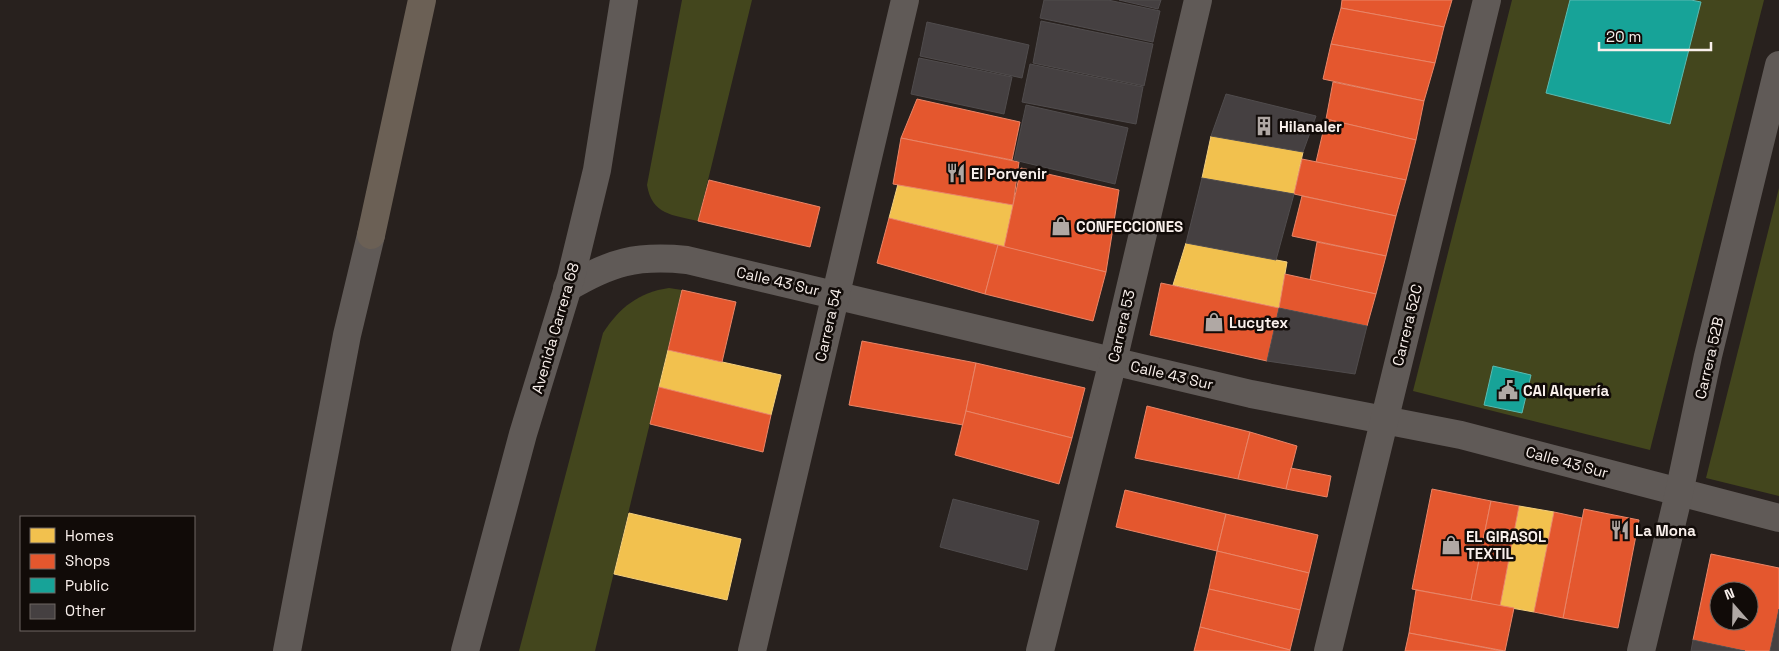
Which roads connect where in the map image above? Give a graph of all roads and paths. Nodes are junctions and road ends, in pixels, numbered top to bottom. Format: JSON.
{"nodes":[{"id":1,"x":422,"y":0,"type":"edge"},
{"id":2,"x":624,"y":0,"type":"edge"},
{"id":3,"x":904,"y":0,"type":"edge"},
{"id":4,"x":1198,"y":0,"type":"edge"},
{"id":5,"x":1487,"y":0,"type":"edge"},
{"id":6,"x":1779,"y":65,"type":"edge"},
{"id":7,"x":371,"y":235,"type":"joint"},
{"id":8,"x":567,"y":288,"type":"junction"},
{"id":9,"x":835,"y":295,"type":"junction"},
{"id":10,"x":1113,"y":361,"type":"junction"},
{"id":11,"x":1384,"y":420,"type":"junction"},
{"id":12,"x":1679,"y":492,"type":"junction"},
{"id":13,"x":1779,"y":518,"type":"edge"},
{"id":14,"x":287,"y":651,"type":"edge"},
{"id":15,"x":466,"y":651,"type":"edge"},
{"id":16,"x":752,"y":651,"type":"edge"},
{"id":17,"x":1040,"y":651,"type":"edge"},
{"id":18,"x":1328,"y":651,"type":"edge"},
{"id":19,"x":1641,"y":651,"type":"edge"}],
"edges":[{"from":1,"to":7,"type":"main road"},
{"from":2,"to":8,"type":"street","name":"Avenida Carrera 68"},
{"from":3,"to":9,"type":"street","name":"Carrera 54"},
{"from":4,"to":10,"type":"street","name":"Carrera 53"},
{"from":5,"to":11,"type":"street","name":"Carrera 52C"},
{"from":6,"to":12,"type":"street","name":"Carrera 52B"},
{"from":7,"to":14,"type":"street"},
{"from":8,"to":9,"type":"street","name":"Calle 43 Sur"},
{"from":8,"to":15,"type":"street","name":"Avenida Carrera 68"},
{"from":9,"to":10,"type":"street","name":"Calle 43 Sur"},
{"from":9,"to":16,"type":"street","name":"Carrera 54"},
{"from":10,"to":11,"type":"street","name":"Calle 43 Sur"},
{"from":10,"to":17,"type":"street","name":"Carrera 53"},
{"from":11,"to":12,"type":"street","name":"Calle 43 Sur"},
{"from":11,"to":18,"type":"street","name":"Carrera 52C"},
{"from":12,"to":13,"type":"street","name":"Calle 43 Sur"},
{"from":12,"to":19,"type":"street","name":"Carrera 52B"}]}
